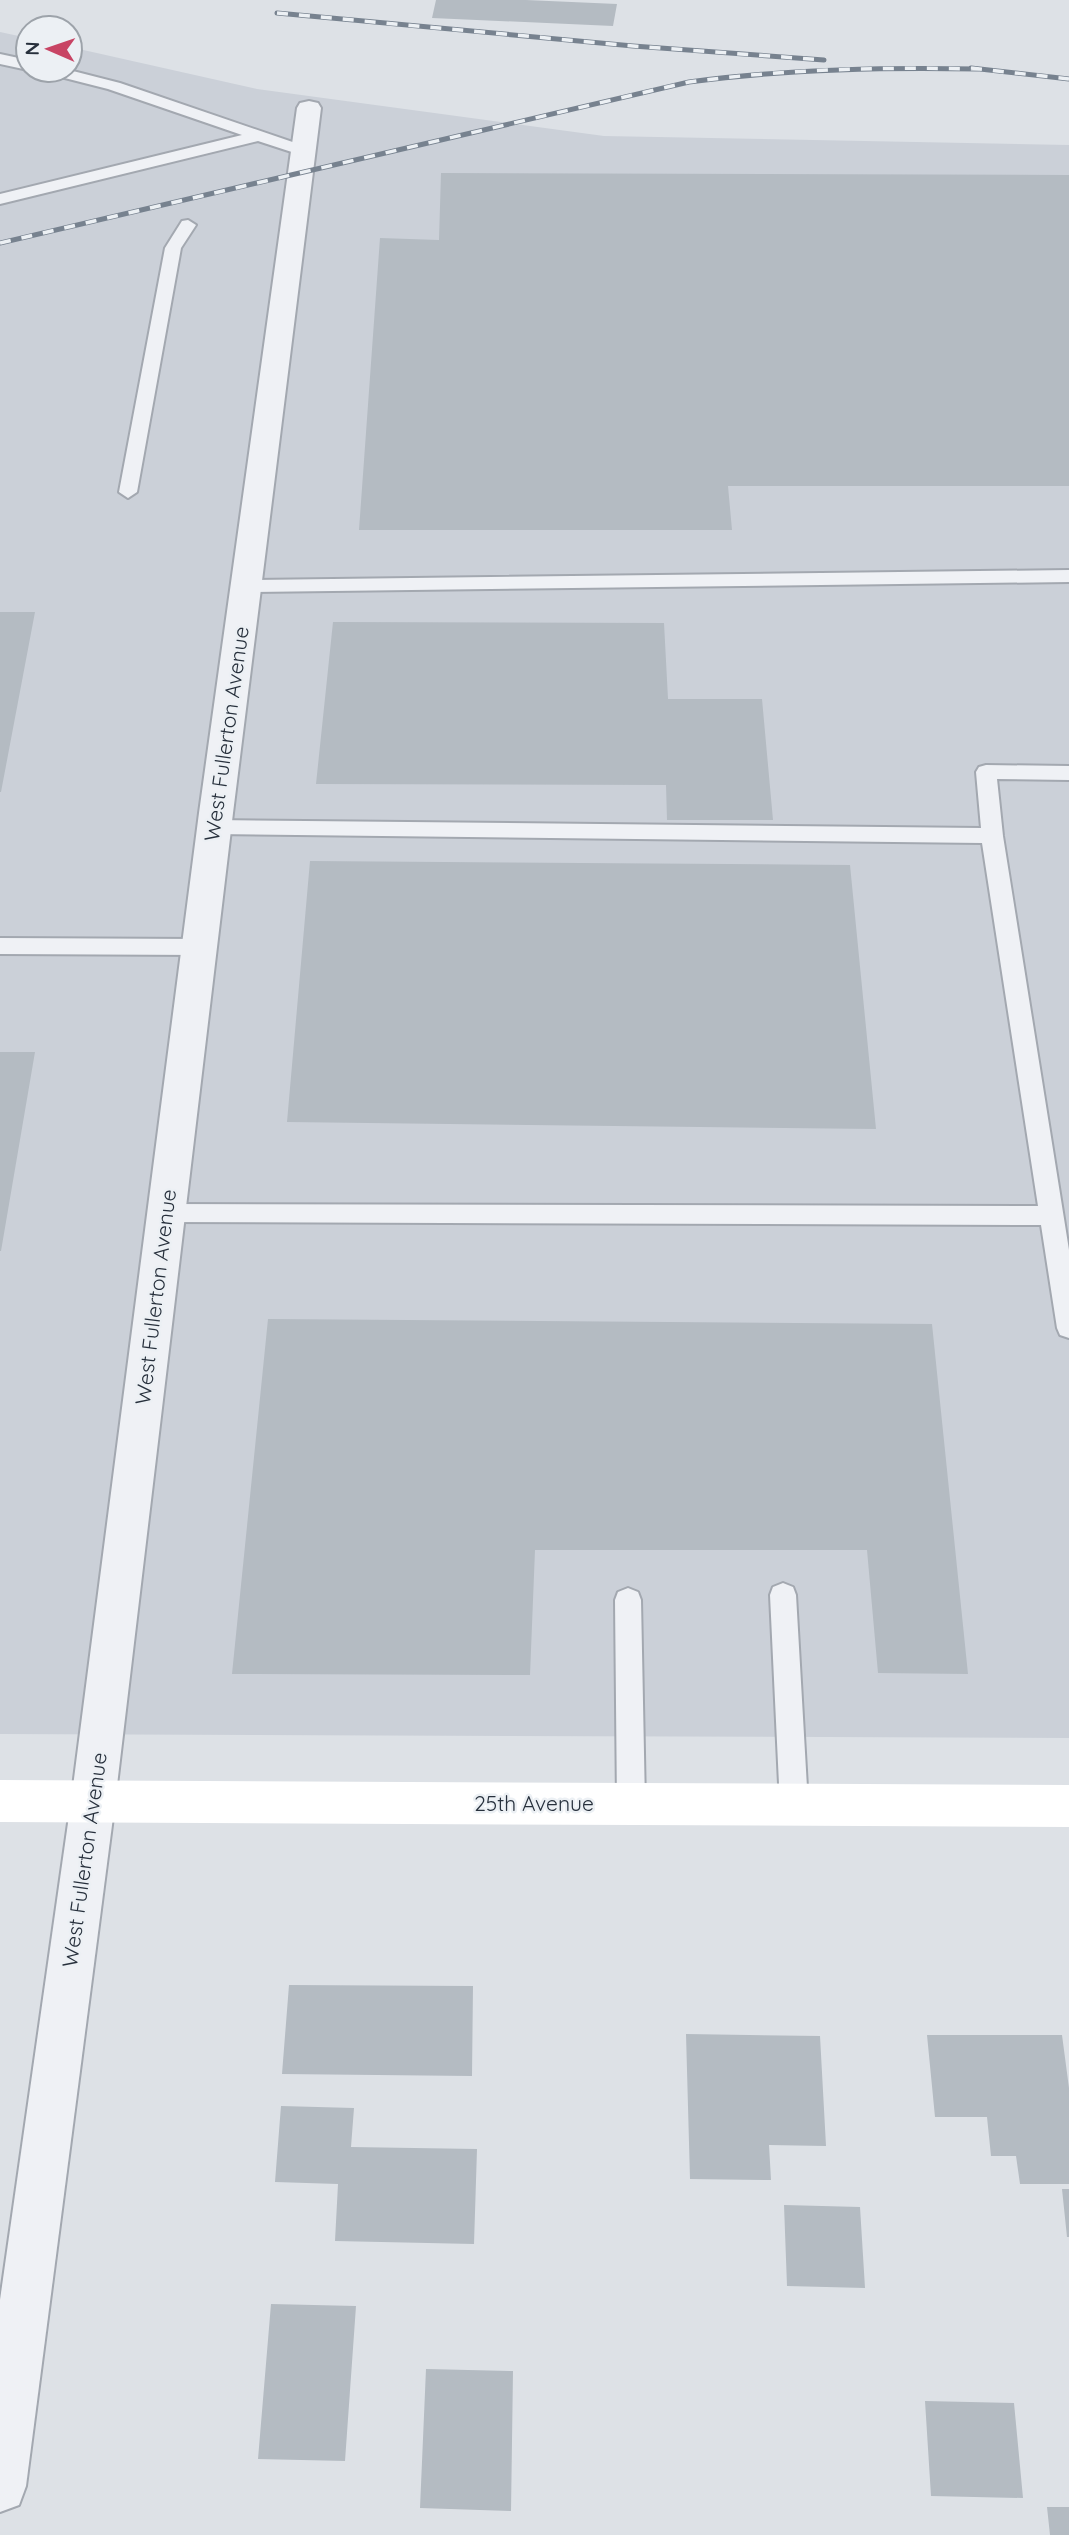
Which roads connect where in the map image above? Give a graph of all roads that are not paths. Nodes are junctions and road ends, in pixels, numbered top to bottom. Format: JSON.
{"nodes":[{"id":1,"x":84,"y":78,"type":"edge"},
{"id":2,"x":309,"y":108,"type":"dead end"},
{"id":3,"x":258,"y":136,"type":"junction"},
{"id":4,"x":304,"y":151,"type":"junction"},
{"id":5,"x":0,"y":198,"type":"edge"},
{"id":6,"x":188,"y":225,"type":"dead end"},
{"id":7,"x":128,"y":492,"type":"dead end"},
{"id":8,"x":1069,"y":576,"type":"edge"},
{"id":9,"x":247,"y":586,"type":"junction"},
{"id":10,"x":1069,"y":773,"type":"edge"},
{"id":11,"x":214,"y":827,"type":"junction"},
{"id":12,"x":992,"y":836,"type":"junction"},
{"id":13,"x":0,"y":946,"type":"edge"},
{"id":14,"x":199,"y":947,"type":"junction"},
{"id":15,"x":166,"y":1213,"type":"junction"},
{"id":16,"x":1052,"y":1216,"type":"junction"},
{"id":17,"x":1069,"y":1328,"type":"edge"},
{"id":18,"x":783,"y":1595,"type":"dead end"},
{"id":19,"x":628,"y":1600,"type":"dead end"},
{"id":20,"x":0,"y":1801,"type":"edge"},
{"id":21,"x":93,"y":1802,"type":"junction"},
{"id":22,"x":631,"y":1804,"type":"junction"},
{"id":23,"x":794,"y":1805,"type":"junction"},
{"id":24,"x":1069,"y":1806,"type":"edge"},
{"id":25,"x":0,"y":2486,"type":"edge"}],
"edges":[{"from":1,"to":3,"type":"lane"},
{"from":2,"to":4,"type":"street","name":"West Fullerton Avenue"},
{"from":3,"to":4,"type":"lane"},
{"from":3,"to":5,"type":"lane"},
{"from":4,"to":9,"type":"street","name":"West Fullerton Avenue"},
{"from":6,"to":7,"type":"lane"},
{"from":8,"to":9,"type":"lane"},
{"from":9,"to":11,"type":"street","name":"West Fullerton Avenue"},
{"from":10,"to":12,"type":"lane"},
{"from":11,"to":12,"type":"lane"},
{"from":11,"to":14,"type":"street","name":"West Fullerton Avenue"},
{"from":12,"to":16,"type":"lane"},
{"from":13,"to":14,"type":"lane"},
{"from":14,"to":15,"type":"street","name":"West Fullerton Avenue"},
{"from":15,"to":16,"type":"lane"},
{"from":15,"to":21,"type":"street","name":"West Fullerton Avenue"},
{"from":16,"to":17,"type":"lane"},
{"from":18,"to":23,"type":"lane"},
{"from":19,"to":22,"type":"lane"},
{"from":20,"to":21,"type":"main road","name":"25th Avenue"},
{"from":21,"to":22,"type":"main road","name":"25th Avenue"},
{"from":21,"to":25,"type":"street","name":"West Fullerton Avenue"},
{"from":22,"to":23,"type":"main road","name":"25th Avenue"},
{"from":23,"to":24,"type":"main road","name":"25th Avenue"}]}
